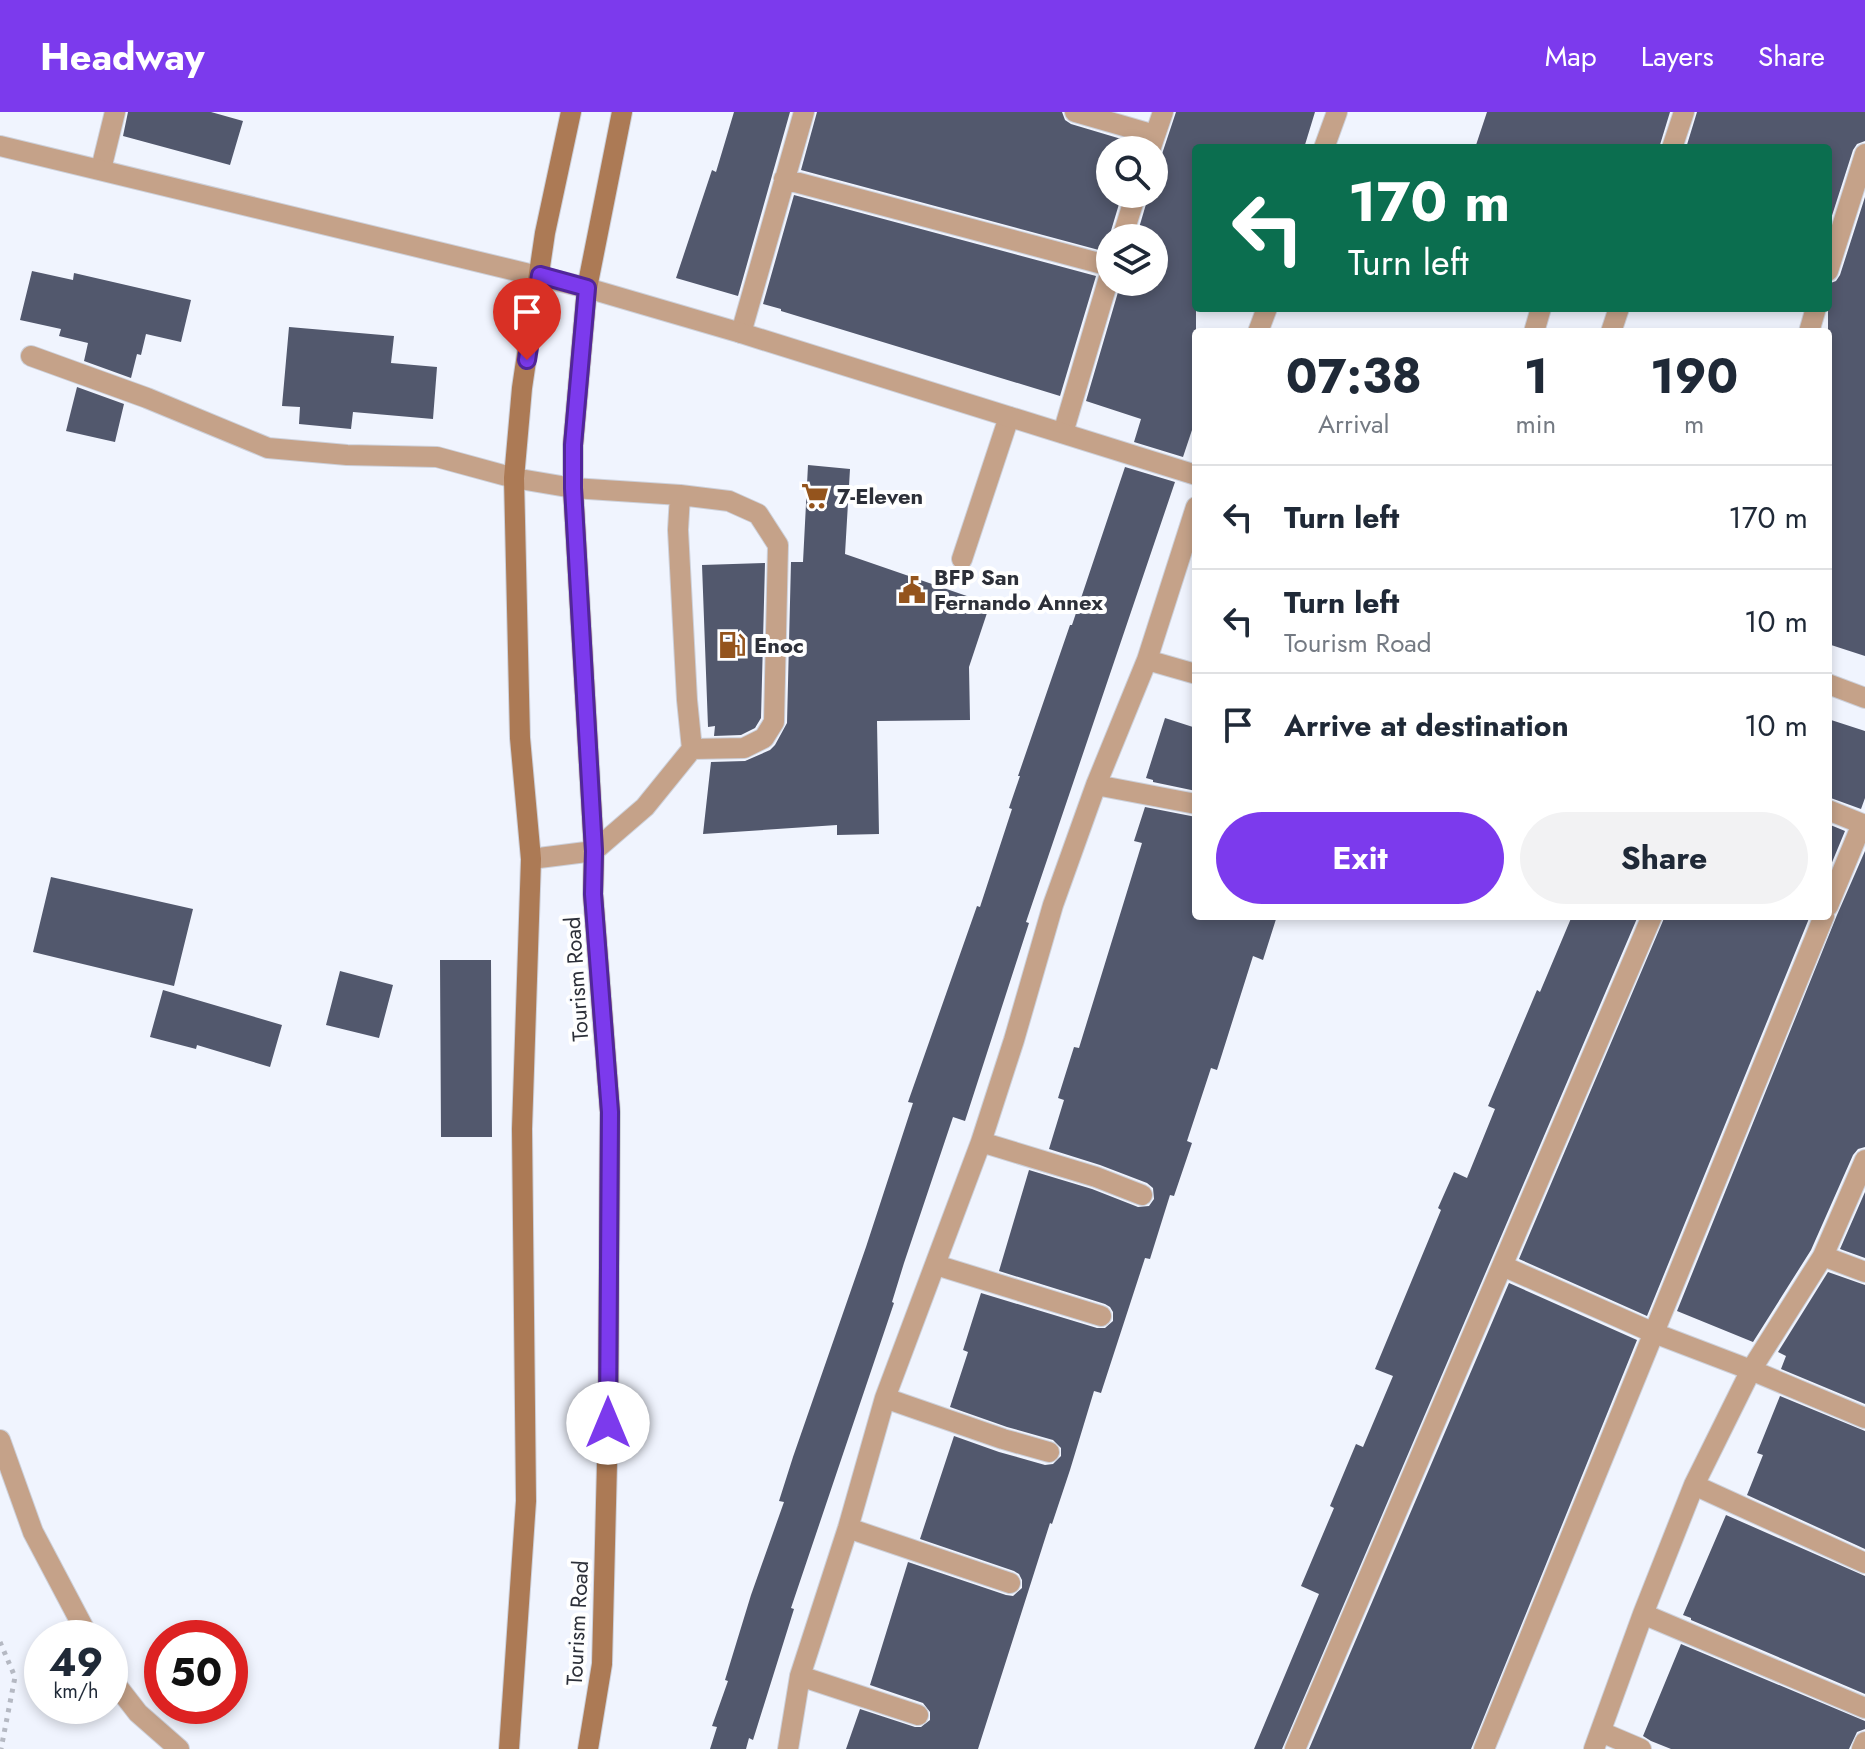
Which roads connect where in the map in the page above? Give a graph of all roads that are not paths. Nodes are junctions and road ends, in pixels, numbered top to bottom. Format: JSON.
{"nodes":[{"id":1,"x":115,"y":112,"type":"edge"},
{"id":2,"x":571,"y":112,"type":"edge"},
{"id":3,"x":622,"y":112,"type":"edge"},
{"id":4,"x":804,"y":112,"type":"edge"},
{"id":5,"x":1075,"y":112,"type":"edge"},
{"id":6,"x":1163,"y":112,"type":"edge"},
{"id":7,"x":1337,"y":112,"type":"edge"},
{"id":8,"x":1684,"y":112,"type":"edge"},
{"id":9,"x":1137,"y":136,"type":"edge"},
{"id":10,"x":1155,"y":136,"type":"edge"},
{"id":11,"x":1325,"y":144,"type":"edge"},
{"id":12,"x":1673,"y":144,"type":"edge"},
{"id":13,"x":0,"y":146,"type":"edge"},
{"id":14,"x":1865,"y":154,"type":"edge"},
{"id":15,"x":101,"y":169,"type":"junction"},
{"id":16,"x":784,"y":179,"type":"junction"},
{"id":17,"x":1832,"y":258,"type":"edge"},
{"id":18,"x":1096,"y":262,"type":"edge"},
{"id":19,"x":540,"y":275,"type":"junction"},
{"id":20,"x":587,"y":288,"type":"junction"},
{"id":21,"x":1103,"y":296,"type":"edge"},
{"id":22,"x":741,"y":333,"type":"junction"},
{"id":23,"x":31,"y":356,"type":"dead end"},
{"id":24,"x":1009,"y":417,"type":"junction"},
{"id":25,"x":1063,"y":433,"type":"junction"},
{"id":26,"x":1192,"y":474,"type":"edge"},
{"id":27,"x":514,"y":478,"type":"junction"},
{"id":28,"x":573,"y":488,"type":"junction"},
{"id":29,"x":680,"y":495,"type":"junction"},
{"id":30,"x":1192,"y":530,"type":"edge"},
{"id":31,"x":962,"y":559,"type":"dead end"},
{"id":32,"x":1187,"y":559,"type":"edge"},
{"id":33,"x":1147,"y":660,"type":"junction"},
{"id":34,"x":1192,"y":673,"type":"edge"},
{"id":35,"x":1832,"y":685,"type":"edge"},
{"id":36,"x":1863,"y":691,"type":"edge"},
{"id":37,"x":692,"y":749,"type":"junction"},
{"id":38,"x":1096,"y":785,"type":"junction"},
{"id":39,"x":1192,"y":803,"type":"edge"},
{"id":40,"x":1832,"y":812,"type":"edge"},
{"id":41,"x":1863,"y":824,"type":"edge"},
{"id":42,"x":594,"y":851,"type":"junction"},
{"id":43,"x":531,"y":859,"type":"junction"},
{"id":44,"x":1832,"y":897,"type":"edge"},
{"id":45,"x":1650,"y":920,"type":"edge"},
{"id":46,"x":1822,"y":920,"type":"edge"},
{"id":47,"x":981,"y":1142,"type":"junction"},
{"id":48,"x":1865,"y":1160,"type":"edge"},
{"id":49,"x":1142,"y":1195,"type":"dead end"},
{"id":50,"x":1823,"y":1256,"type":"junction"},
{"id":51,"x":936,"y":1265,"type":"junction"},
{"id":52,"x":1503,"y":1266,"type":"junction"},
{"id":53,"x":1865,"y":1272,"type":"edge"},
{"id":54,"x":1101,"y":1316,"type":"dead end"},
{"id":55,"x":1654,"y":1333,"type":"junction"},
{"id":56,"x":1751,"y":1370,"type":"junction"},
{"id":57,"x":885,"y":1398,"type":"junction"},
{"id":58,"x":1865,"y":1418,"type":"edge"},
{"id":59,"x":0,"y":1440,"type":"edge"},
{"id":60,"x":1049,"y":1452,"type":"dead end"},
{"id":61,"x":1694,"y":1485,"type":"junction"},
{"id":62,"x":848,"y":1528,"type":"junction"},
{"id":63,"x":1865,"y":1563,"type":"edge"},
{"id":64,"x":1010,"y":1583,"type":"dead end"},
{"id":65,"x":1643,"y":1614,"type":"junction"},
{"id":66,"x":79,"y":1620,"type":"edge"},
{"id":67,"x":800,"y":1676,"type":"junction"},
{"id":68,"x":128,"y":1700,"type":"edge"},
{"id":69,"x":1865,"y":1708,"type":"edge"},
{"id":70,"x":918,"y":1715,"type":"dead end"},
{"id":71,"x":1598,"y":1741,"type":"edge"},
{"id":72,"x":1865,"y":1742,"type":"edge"},
{"id":73,"x":179,"y":1749,"type":"edge"},
{"id":74,"x":509,"y":1749,"type":"edge"},
{"id":75,"x":588,"y":1749,"type":"edge"},
{"id":76,"x":788,"y":1749,"type":"edge"},
{"id":77,"x":1295,"y":1749,"type":"edge"},
{"id":78,"x":1484,"y":1749,"type":"edge"},
{"id":79,"x":1641,"y":1749,"type":"edge"},
{"id":80,"x":1862,"y":1749,"type":"edge"}],
"edges":[{"from":1,"to":15,"type":"street"},
{"from":2,"to":19,"type":"main road","name":"Tourism Road"},
{"from":3,"to":20,"type":"main road","name":"Tourism Road"},
{"from":4,"to":16,"type":"street"},
{"from":5,"to":9,"type":"street"},
{"from":6,"to":10,"type":"street"},
{"from":7,"to":11,"type":"street"},
{"from":8,"to":12,"type":"street"},
{"from":13,"to":15,"type":"street"},
{"from":14,"to":17,"type":"street"},
{"from":15,"to":19,"type":"street"},
{"from":16,"to":18,"type":"street"},
{"from":16,"to":22,"type":"street"},
{"from":19,"to":20,"type":"street"},
{"from":19,"to":27,"type":"main road","name":"Tourism Road"},
{"from":20,"to":22,"type":"street"},
{"from":20,"to":28,"type":"main road","name":"Tourism Road"},
{"from":21,"to":25,"type":"street"},
{"from":22,"to":24,"type":"street"},
{"from":23,"to":27,"type":"street"},
{"from":24,"to":25,"type":"street"},
{"from":24,"to":31,"type":"street"},
{"from":25,"to":26,"type":"street"},
{"from":27,"to":28,"type":"street"},
{"from":27,"to":43,"type":"main road","name":"Tourism Road"},
{"from":28,"to":29,"type":"street"},
{"from":28,"to":42,"type":"main road","name":"Tourism Road"},
{"from":29,"to":37,"type":"street"},
{"from":29,"to":37,"type":"street"},
{"from":30,"to":32,"type":"street"},
{"from":32,"to":33,"type":"street"},
{"from":33,"to":34,"type":"street"},
{"from":33,"to":38,"type":"street"},
{"from":35,"to":36,"type":"street"},
{"from":37,"to":42,"type":"street"},
{"from":38,"to":39,"type":"street"},
{"from":38,"to":47,"type":"street"},
{"from":40,"to":41,"type":"street"},
{"from":41,"to":44,"type":"street"},
{"from":42,"to":43,"type":"street"},
{"from":42,"to":75,"type":"main road","name":"Tourism Road"},
{"from":43,"to":74,"type":"main road","name":"Tourism Road"},
{"from":45,"to":52,"type":"street"},
{"from":46,"to":55,"type":"street"},
{"from":47,"to":49,"type":"street"},
{"from":47,"to":51,"type":"street"},
{"from":48,"to":50,"type":"street"},
{"from":50,"to":53,"type":"street"},
{"from":50,"to":56,"type":"street"},
{"from":51,"to":54,"type":"street"},
{"from":51,"to":57,"type":"street"},
{"from":52,"to":55,"type":"street"},
{"from":52,"to":77,"type":"street"},
{"from":55,"to":56,"type":"street"},
{"from":55,"to":78,"type":"street"},
{"from":56,"to":58,"type":"street"},
{"from":56,"to":61,"type":"street"},
{"from":57,"to":60,"type":"street"},
{"from":57,"to":62,"type":"street"},
{"from":59,"to":66,"type":"street"},
{"from":61,"to":63,"type":"street"},
{"from":61,"to":65,"type":"street"},
{"from":62,"to":64,"type":"street"},
{"from":62,"to":67,"type":"street"},
{"from":65,"to":69,"type":"street"},
{"from":65,"to":71,"type":"street"},
{"from":67,"to":70,"type":"street"},
{"from":67,"to":76,"type":"street"},
{"from":68,"to":73,"type":"street"},
{"from":71,"to":79,"type":"street"},
{"from":72,"to":80,"type":"street"}]}
